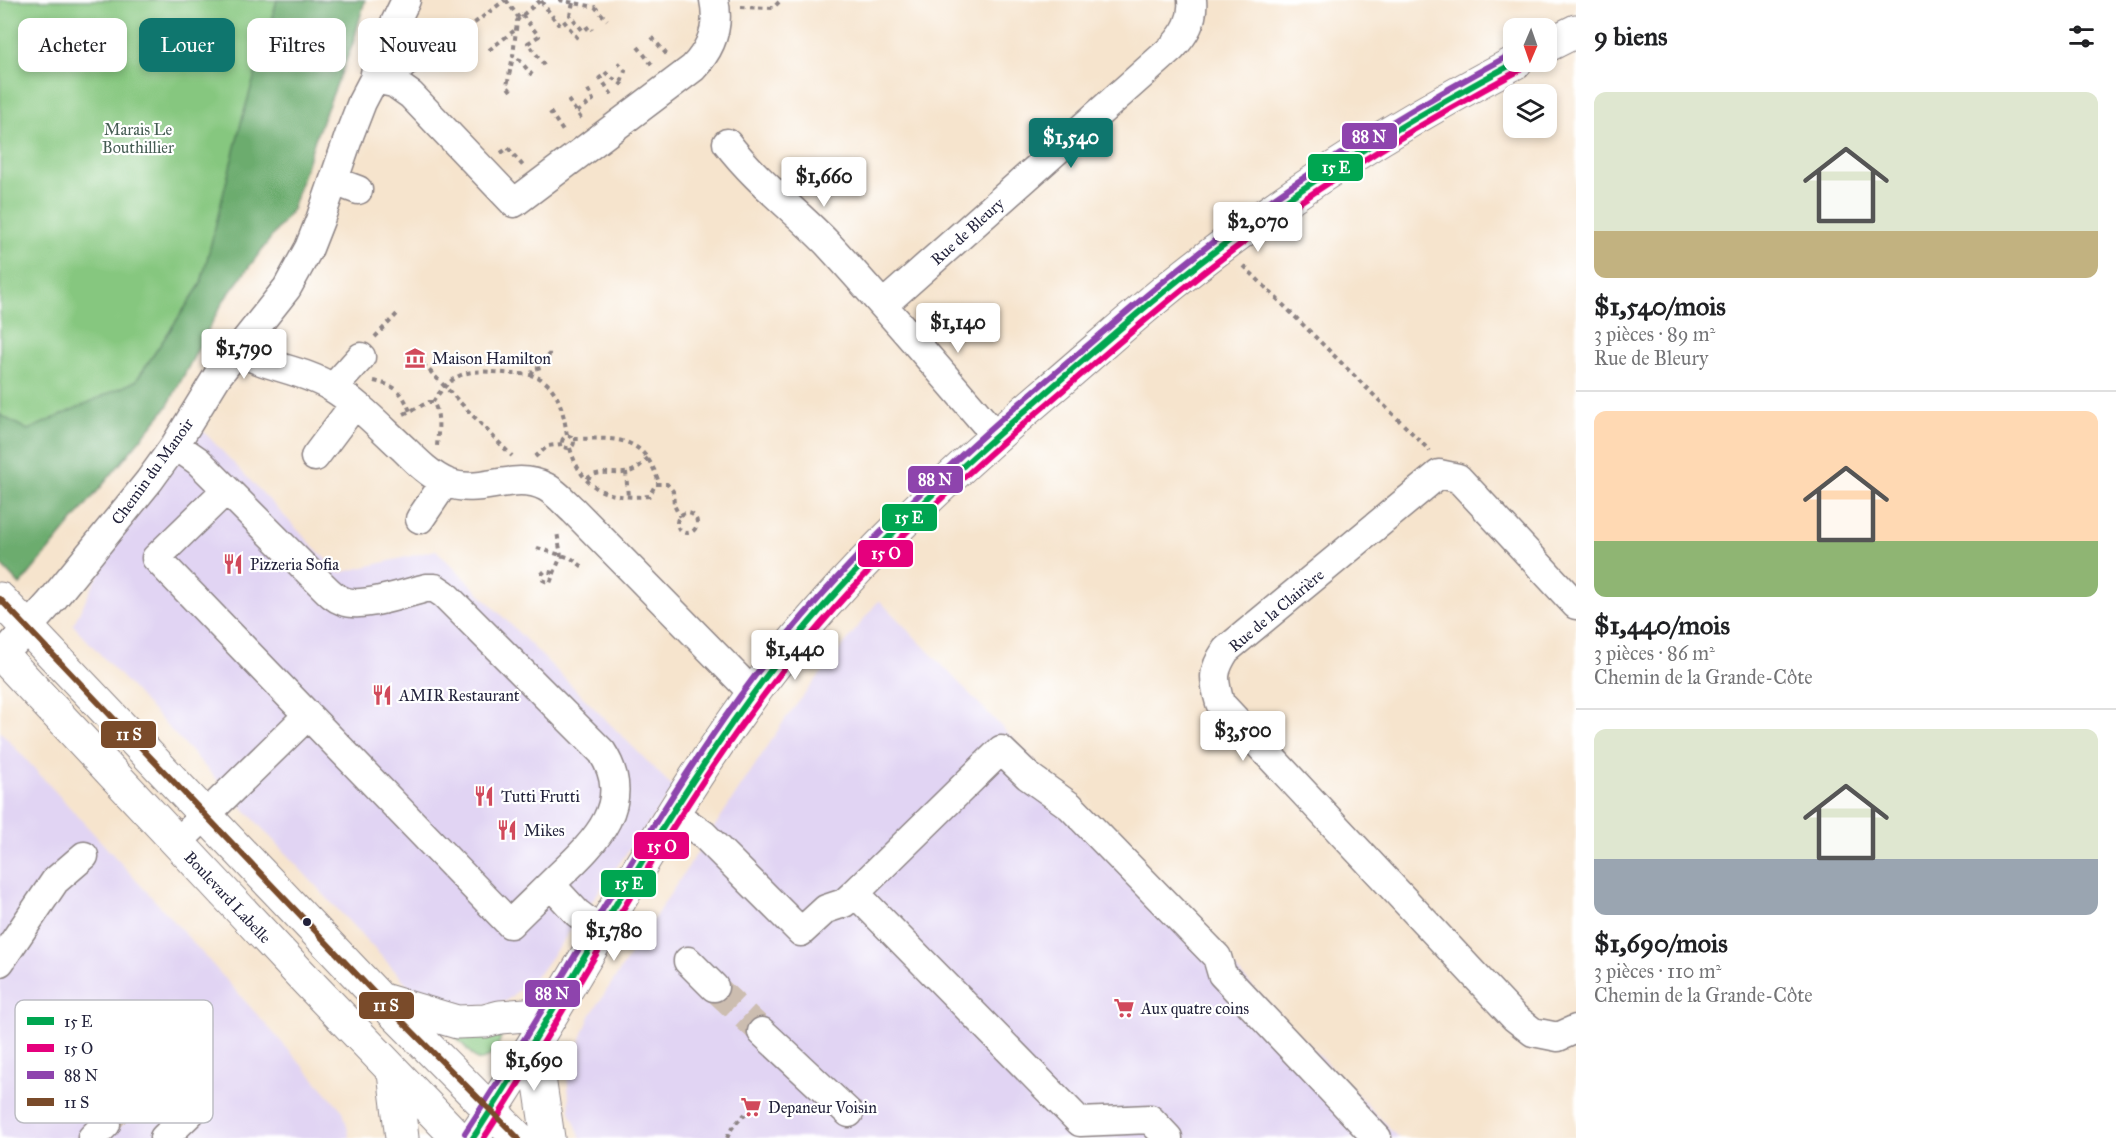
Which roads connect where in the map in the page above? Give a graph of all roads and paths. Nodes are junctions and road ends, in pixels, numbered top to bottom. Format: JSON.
{"nodes":[{"id":1,"x":406,"y":0,"type":"edge"},
{"id":2,"x":505,"y":0,"type":"edge"},
{"id":3,"x":542,"y":0,"type":"edge"},
{"id":4,"x":559,"y":0,"type":"edge"},
{"id":5,"x":781,"y":0,"type":"edge"},
{"id":6,"x":1192,"y":0,"type":"edge"},
{"id":7,"x":573,"y":3,"type":"junction"},
{"id":8,"x":715,"y":3,"type":"edge"},
{"id":9,"x":521,"y":16,"type":"junction"},
{"id":10,"x":478,"y":20,"type":"edge"},
{"id":11,"x":607,"y":20,"type":"dead end"},
{"id":12,"x":515,"y":30,"type":"junction"},
{"id":13,"x":592,"y":30,"type":"dead end"},
{"id":14,"x":1576,"y":31,"type":"edge"},
{"id":15,"x":652,"y":37,"type":"dead end"},
{"id":16,"x":579,"y":40,"type":"dead end"},
{"id":17,"x":1557,"y":40,"type":"edge"},
{"id":18,"x":659,"y":45,"type":"dead end"},
{"id":19,"x":638,"y":47,"type":"dead end"},
{"id":20,"x":489,"y":50,"type":"dead end"},
{"id":21,"x":513,"y":56,"type":"junction"},
{"id":22,"x":645,"y":56,"type":"dead end"},
{"id":23,"x":618,"y":62,"type":"dead end"},
{"id":24,"x":545,"y":66,"type":"dead end"},
{"id":25,"x":1503,"y":69,"type":"edge"},
{"id":26,"x":392,"y":72,"type":"edge"},
{"id":27,"x":605,"y":72,"type":"dead end"},
{"id":28,"x":532,"y":75,"type":"dead end"},
{"id":29,"x":599,"y":76,"type":"dead end"},
{"id":30,"x":379,"y":80,"type":"junction"},
{"id":31,"x":586,"y":86,"type":"dead end"},
{"id":32,"x":607,"y":88,"type":"dead end"},
{"id":33,"x":511,"y":91,"type":"dead end"},
{"id":34,"x":568,"y":100,"type":"dead end"},
{"id":35,"x":550,"y":112,"type":"dead end"},
{"id":36,"x":559,"y":126,"type":"dead end"},
{"id":37,"x":727,"y":143,"type":"dead end"},
{"id":38,"x":494,"y":150,"type":"dead end"},
{"id":39,"x":528,"y":173,"type":"dead end"},
{"id":40,"x":1244,"y":265,"type":"dead end"},
{"id":41,"x":883,"y":305,"type":"junction"},
{"id":42,"x":398,"y":313,"type":"dead end"},
{"id":43,"x":238,"y":350,"type":"junction"},
{"id":44,"x":549,"y":350,"type":"dead end"},
{"id":45,"x":367,"y":357,"type":"junction"},
{"id":46,"x":423,"y":364,"type":"dead end"},
{"id":47,"x":532,"y":375,"type":"junction"},
{"id":48,"x":446,"y":387,"type":"junction"},
{"id":49,"x":343,"y":397,"type":"junction"},
{"id":50,"x":433,"y":402,"type":"junction"},
{"id":51,"x":410,"y":411,"type":"junction"},
{"id":52,"x":401,"y":416,"type":"dead end"},
{"id":53,"x":567,"y":436,"type":"junction"},
{"id":54,"x":996,"y":436,"type":"junction"},
{"id":55,"x":574,"y":439,"type":"junction"},
{"id":56,"x":562,"y":444,"type":"junction"},
{"id":57,"x":175,"y":445,"type":"junction"},
{"id":58,"x":570,"y":448,"type":"junction"},
{"id":59,"x":315,"y":458,"type":"dead end"},
{"id":60,"x":648,"y":458,"type":"junction"},
{"id":61,"x":529,"y":462,"type":"dead end"},
{"id":62,"x":517,"y":463,"type":"dead end"},
{"id":63,"x":441,"y":470,"type":"junction"},
{"id":64,"x":626,"y":472,"type":"junction"},
{"id":65,"x":1439,"y":474,"type":"junction"},
{"id":66,"x":587,"y":479,"type":"junction"},
{"id":67,"x":658,"y":483,"type":"junction"},
{"id":68,"x":226,"y":490,"type":"junction"},
{"id":69,"x":628,"y":497,"type":"junction"},
{"id":70,"x":680,"y":517,"type":"junction"},
{"id":71,"x":420,"y":519,"type":"dead end"},
{"id":72,"x":557,"y":528,"type":"dead end"},
{"id":73,"x":537,"y":548,"type":"dead end"},
{"id":74,"x":561,"y":556,"type":"junction"},
{"id":75,"x":583,"y":567,"type":"dead end"},
{"id":76,"x":552,"y":573,"type":"dead end"},
{"id":77,"x":0,"y":598,"type":"edge"},
{"id":78,"x":1576,"y":605,"type":"edge"},
{"id":79,"x":38,"y":639,"type":"junction"},
{"id":80,"x":1,"y":654,"type":"edge"},
{"id":81,"x":24,"y":680,"type":"junction"},
{"id":82,"x":755,"y":692,"type":"junction"},
{"id":83,"x":307,"y":716,"type":"junction"},
{"id":84,"x":674,"y":814,"type":"junction"},
{"id":85,"x":205,"y":817,"type":"junction"},
{"id":86,"x":177,"y":843,"type":"junction"},
{"id":87,"x":84,"y":856,"type":"dead end"},
{"id":88,"x":551,"y":885,"type":"junction"},
{"id":89,"x":855,"y":893,"type":"junction"},
{"id":90,"x":602,"y":932,"type":"junction"},
{"id":91,"x":0,"y":962,"type":"edge"},
{"id":92,"x":688,"y":962,"type":"dead end"},
{"id":93,"x":714,"y":987,"type":"tunnel mouth"},
{"id":94,"x":380,"y":999,"type":"junction"},
{"id":95,"x":552,"y":1013,"type":"junction"},
{"id":96,"x":1576,"y":1029,"type":"edge"},
{"id":97,"x":762,"y":1032,"type":"tunnel mouth"},
{"id":98,"x":534,"y":1044,"type":"junction"},
{"id":99,"x":394,"y":1073,"type":"junction"},
{"id":100,"x":849,"y":1113,"type":"dead end"},
{"id":101,"x":745,"y":1114,"type":"dead end"},
{"id":102,"x":179,"y":1123,"type":"edge"},
{"id":103,"x":482,"y":1125,"type":"edge"},
{"id":104,"x":1119,"y":1129,"type":"edge"},
{"id":105,"x":164,"y":1138,"type":"edge"},
{"id":106,"x":402,"y":1138,"type":"edge"},
{"id":107,"x":458,"y":1138,"type":"edge"},
{"id":108,"x":518,"y":1138,"type":"edge"},
{"id":109,"x":548,"y":1138,"type":"edge"},
{"id":110,"x":727,"y":1138,"type":"edge"},
{"id":111,"x":1168,"y":1138,"type":"edge"},
{"id":112,"x":1377,"y":1138,"type":"edge"}],
"edges":[{"from":1,"to":30,"type":"street"},
{"from":2,"to":9,"type":"path"},
{"from":2,"to":10,"type":"path"},
{"from":3,"to":9,"type":"path"},
{"from":3,"to":16,"type":"path"},
{"from":4,"to":7,"type":"path"},
{"from":5,"to":8,"type":"path"},
{"from":6,"to":41,"type":"street","name":"Rue de Bleury"},
{"from":7,"to":11,"type":"path"},
{"from":7,"to":13,"type":"path"},
{"from":8,"to":30,"type":"street"},
{"from":9,"to":12,"type":"path"},
{"from":9,"to":24,"type":"path"},
{"from":12,"to":20,"type":"path"},
{"from":12,"to":21,"type":"path"},
{"from":14,"to":17,"type":"main road"},
{"from":15,"to":18,"type":"path"},
{"from":19,"to":22,"type":"path"},
{"from":21,"to":28,"type":"path"},
{"from":21,"to":33,"type":"path"},
{"from":23,"to":27,"type":"path"},
{"from":25,"to":54,"type":"main road"},
{"from":26,"to":30,"type":"street"},
{"from":29,"to":32,"type":"path"},
{"from":30,"to":43,"type":"street","name":"Chemin du Manoir"},
{"from":31,"to":34,"type":"path"},
{"from":35,"to":36,"type":"path"},
{"from":37,"to":41,"type":"street"},
{"from":38,"to":39,"type":"path"},
{"from":40,"to":65,"type":"path"},
{"from":41,"to":54,"type":"street"},
{"from":42,"to":45,"type":"path"},
{"from":43,"to":49,"type":"street"},
{"from":43,"to":57,"type":"street","name":"Chemin du Manoir"},
{"from":44,"to":47,"type":"path"},
{"from":45,"to":49,"type":"street"},
{"from":45,"to":51,"type":"path"},
{"from":46,"to":48,"type":"path"},
{"from":47,"to":48,"type":"path"},
{"from":47,"to":53,"type":"path"},
{"from":48,"to":50,"type":"path"},
{"from":48,"to":62,"type":"path"},
{"from":49,"to":59,"type":"street"},
{"from":49,"to":63,"type":"street"},
{"from":50,"to":51,"type":"path"},
{"from":50,"to":63,"type":"path"},
{"from":51,"to":52,"type":"path"},
{"from":53,"to":55,"type":"path"},
{"from":53,"to":56,"type":"path"},
{"from":54,"to":82,"type":"main road"},
{"from":55,"to":58,"type":"path"},
{"from":55,"to":60,"type":"path"},
{"from":56,"to":58,"type":"path"},
{"from":56,"to":61,"type":"path"},
{"from":57,"to":68,"type":"street"},
{"from":57,"to":79,"type":"street","name":"Chemin du Manoir"},
{"from":58,"to":66,"type":"path"},
{"from":60,"to":64,"type":"path"},
{"from":60,"to":67,"type":"path"},
{"from":63,"to":71,"type":"street"},
{"from":63,"to":82,"type":"street"},
{"from":64,"to":66,"type":"path"},
{"from":64,"to":69,"type":"path"},
{"from":65,"to":78,"type":"street"},
{"from":65,"to":96,"type":"street","name":"Rue de la Clairière"},
{"from":66,"to":69,"type":"path"},
{"from":67,"to":69,"type":"path"},
{"from":67,"to":70,"type":"path"},
{"from":68,"to":83,"type":"street"},
{"from":68,"to":88,"type":"street"},
{"from":70,"to":70,"type":"path"},
{"from":72,"to":74,"type":"path"},
{"from":73,"to":74,"type":"path"},
{"from":74,"to":75,"type":"path"},
{"from":74,"to":76,"type":"path"},
{"from":77,"to":79,"type":"main road"},
{"from":79,"to":80,"type":"street","name":"Chemin du Manoir"},
{"from":79,"to":81,"type":"street"},
{"from":79,"to":85,"type":"main road"},
{"from":80,"to":81,"type":"main road","name":"Boulevard Labelle"},
{"from":81,"to":86,"type":"main road","name":"Boulevard Labelle"},
{"from":82,"to":84,"type":"main road"},
{"from":83,"to":85,"type":"street"},
{"from":83,"to":88,"type":"street"},
{"from":84,"to":89,"type":"street"},
{"from":84,"to":90,"type":"main road"},
{"from":85,"to":86,"type":"street"},
{"from":85,"to":94,"type":"main road"},
{"from":86,"to":99,"type":"main road","name":"Boulevard Labelle"},
{"from":87,"to":91,"type":"street"},
{"from":88,"to":90,"type":"street"},
{"from":89,"to":104,"type":"street"},
{"from":89,"to":112,"type":"street"},
{"from":90,"to":95,"type":"main road"},
{"from":92,"to":93,"type":"street"},
{"from":94,"to":95,"type":"main road"},
{"from":94,"to":103,"type":"main road"},
{"from":95,"to":98,"type":"main road"},
{"from":97,"to":100,"type":"street"},
{"from":98,"to":103,"type":"main road"},
{"from":98,"to":109,"type":"main road"},
{"from":99,"to":106,"type":"main road"},
{"from":99,"to":107,"type":"main road","name":"Boulevard Labelle"},
{"from":101,"to":110,"type":"path"},
{"from":102,"to":105,"type":"street"},
{"from":103,"to":108,"type":"main road"},
{"from":104,"to":111,"type":"street"}]}
